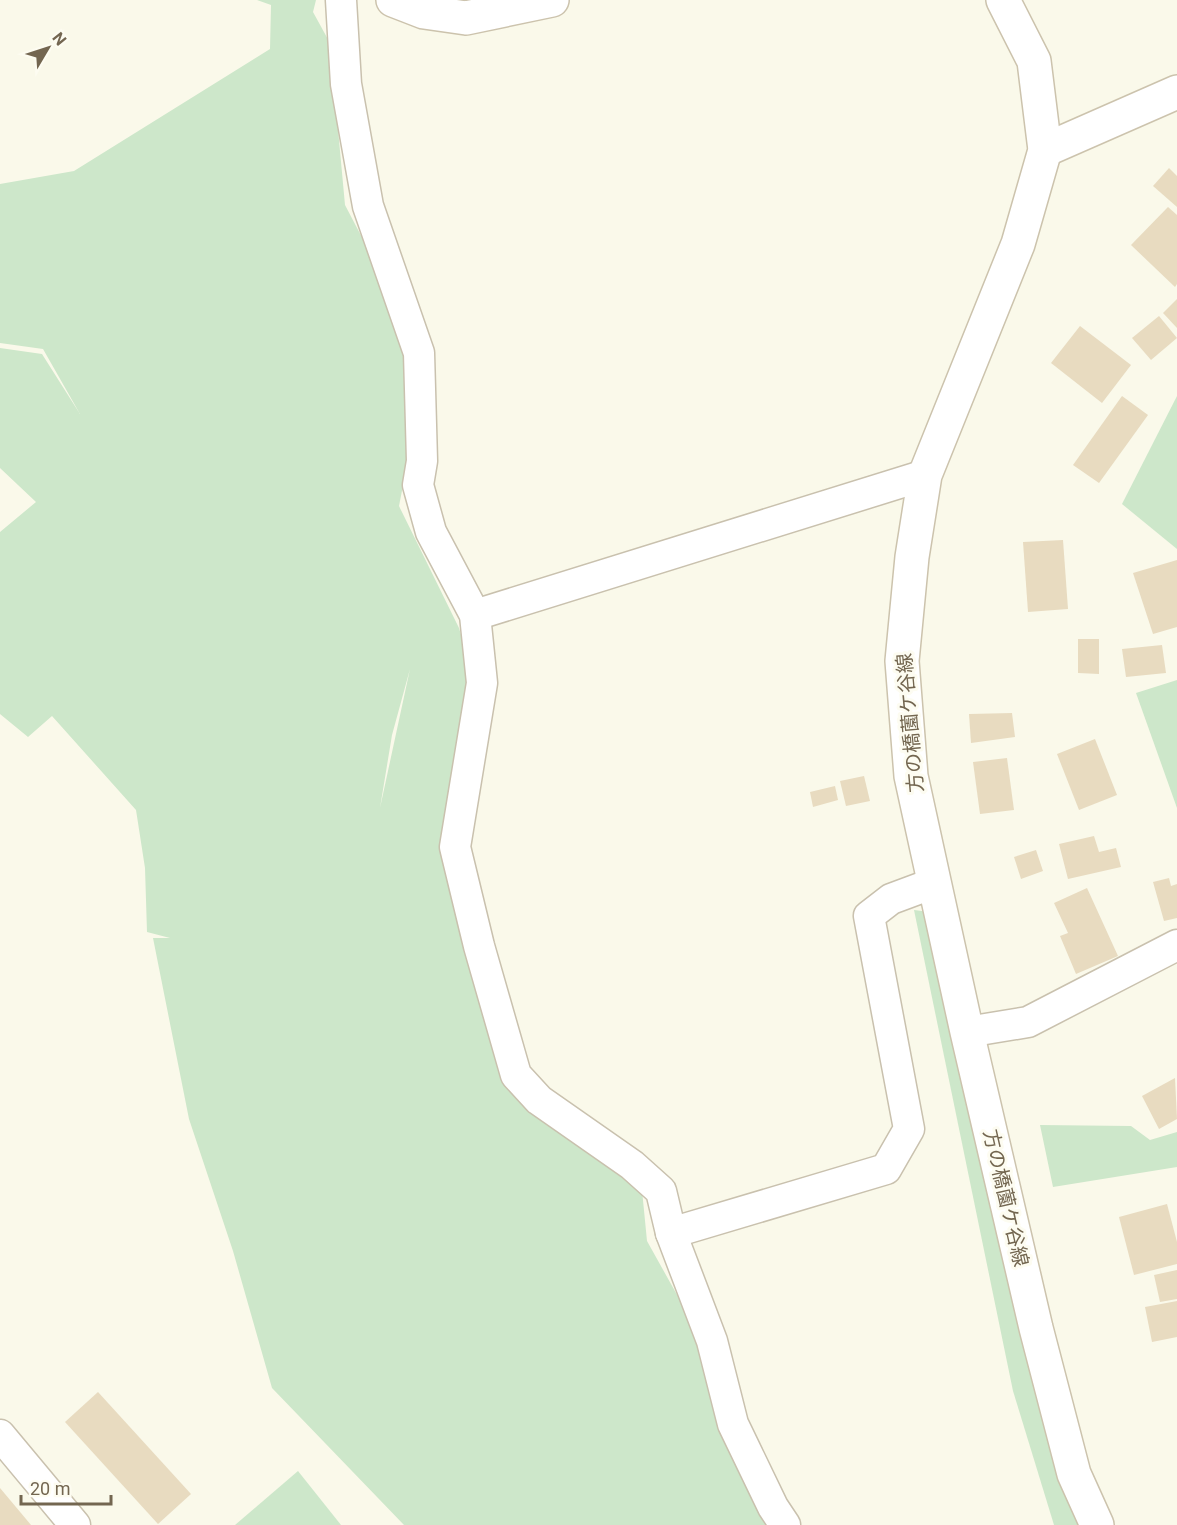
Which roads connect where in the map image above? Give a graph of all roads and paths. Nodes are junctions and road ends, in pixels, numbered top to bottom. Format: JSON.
{"nodes":[{"id":1,"x":342,"y":0,"type":"edge"},
{"id":2,"x":393,"y":0,"type":"edge"},
{"id":3,"x":552,"y":0,"type":"edge"},
{"id":4,"x":1003,"y":0,"type":"edge"},
{"id":5,"x":1177,"y":92,"type":"edge"},
{"id":6,"x":1045,"y":150,"type":"junction"},
{"id":7,"x":925,"y":475,"type":"junction"},
{"id":8,"x":475,"y":615,"type":"junction"},
{"id":9,"x":934,"y":883,"type":"junction"},
{"id":10,"x":1177,"y":945,"type":"edge"},
{"id":11,"x":968,"y":1032,"type":"junction"},
{"id":12,"x":671,"y":1233,"type":"junction"},
{"id":13,"x":0,"y":1435,"type":"edge"},
{"id":14,"x":75,"y":1525,"type":"edge"},
{"id":15,"x":785,"y":1525,"type":"edge"},
{"id":16,"x":1097,"y":1525,"type":"edge"}],
"edges":[{"from":1,"to":8,"type":"street"},
{"from":2,"to":3,"type":"main road"},
{"from":4,"to":6,"type":"main road","name":"方の橋薗ケ谷線"},
{"from":5,"to":6,"type":"main road"},
{"from":6,"to":7,"type":"main road","name":"方の橋薗ケ谷線"},
{"from":7,"to":8,"type":"street"},
{"from":7,"to":9,"type":"main road","name":"方の橋薗ケ谷線"},
{"from":8,"to":12,"type":"street"},
{"from":9,"to":11,"type":"main road","name":"方の橋薗ケ谷線"},
{"from":9,"to":12,"type":"street"},
{"from":10,"to":11,"type":"street"},
{"from":11,"to":16,"type":"main road","name":"方の橋薗ケ谷線"},
{"from":12,"to":15,"type":"street"},
{"from":13,"to":14,"type":"street"}]}
